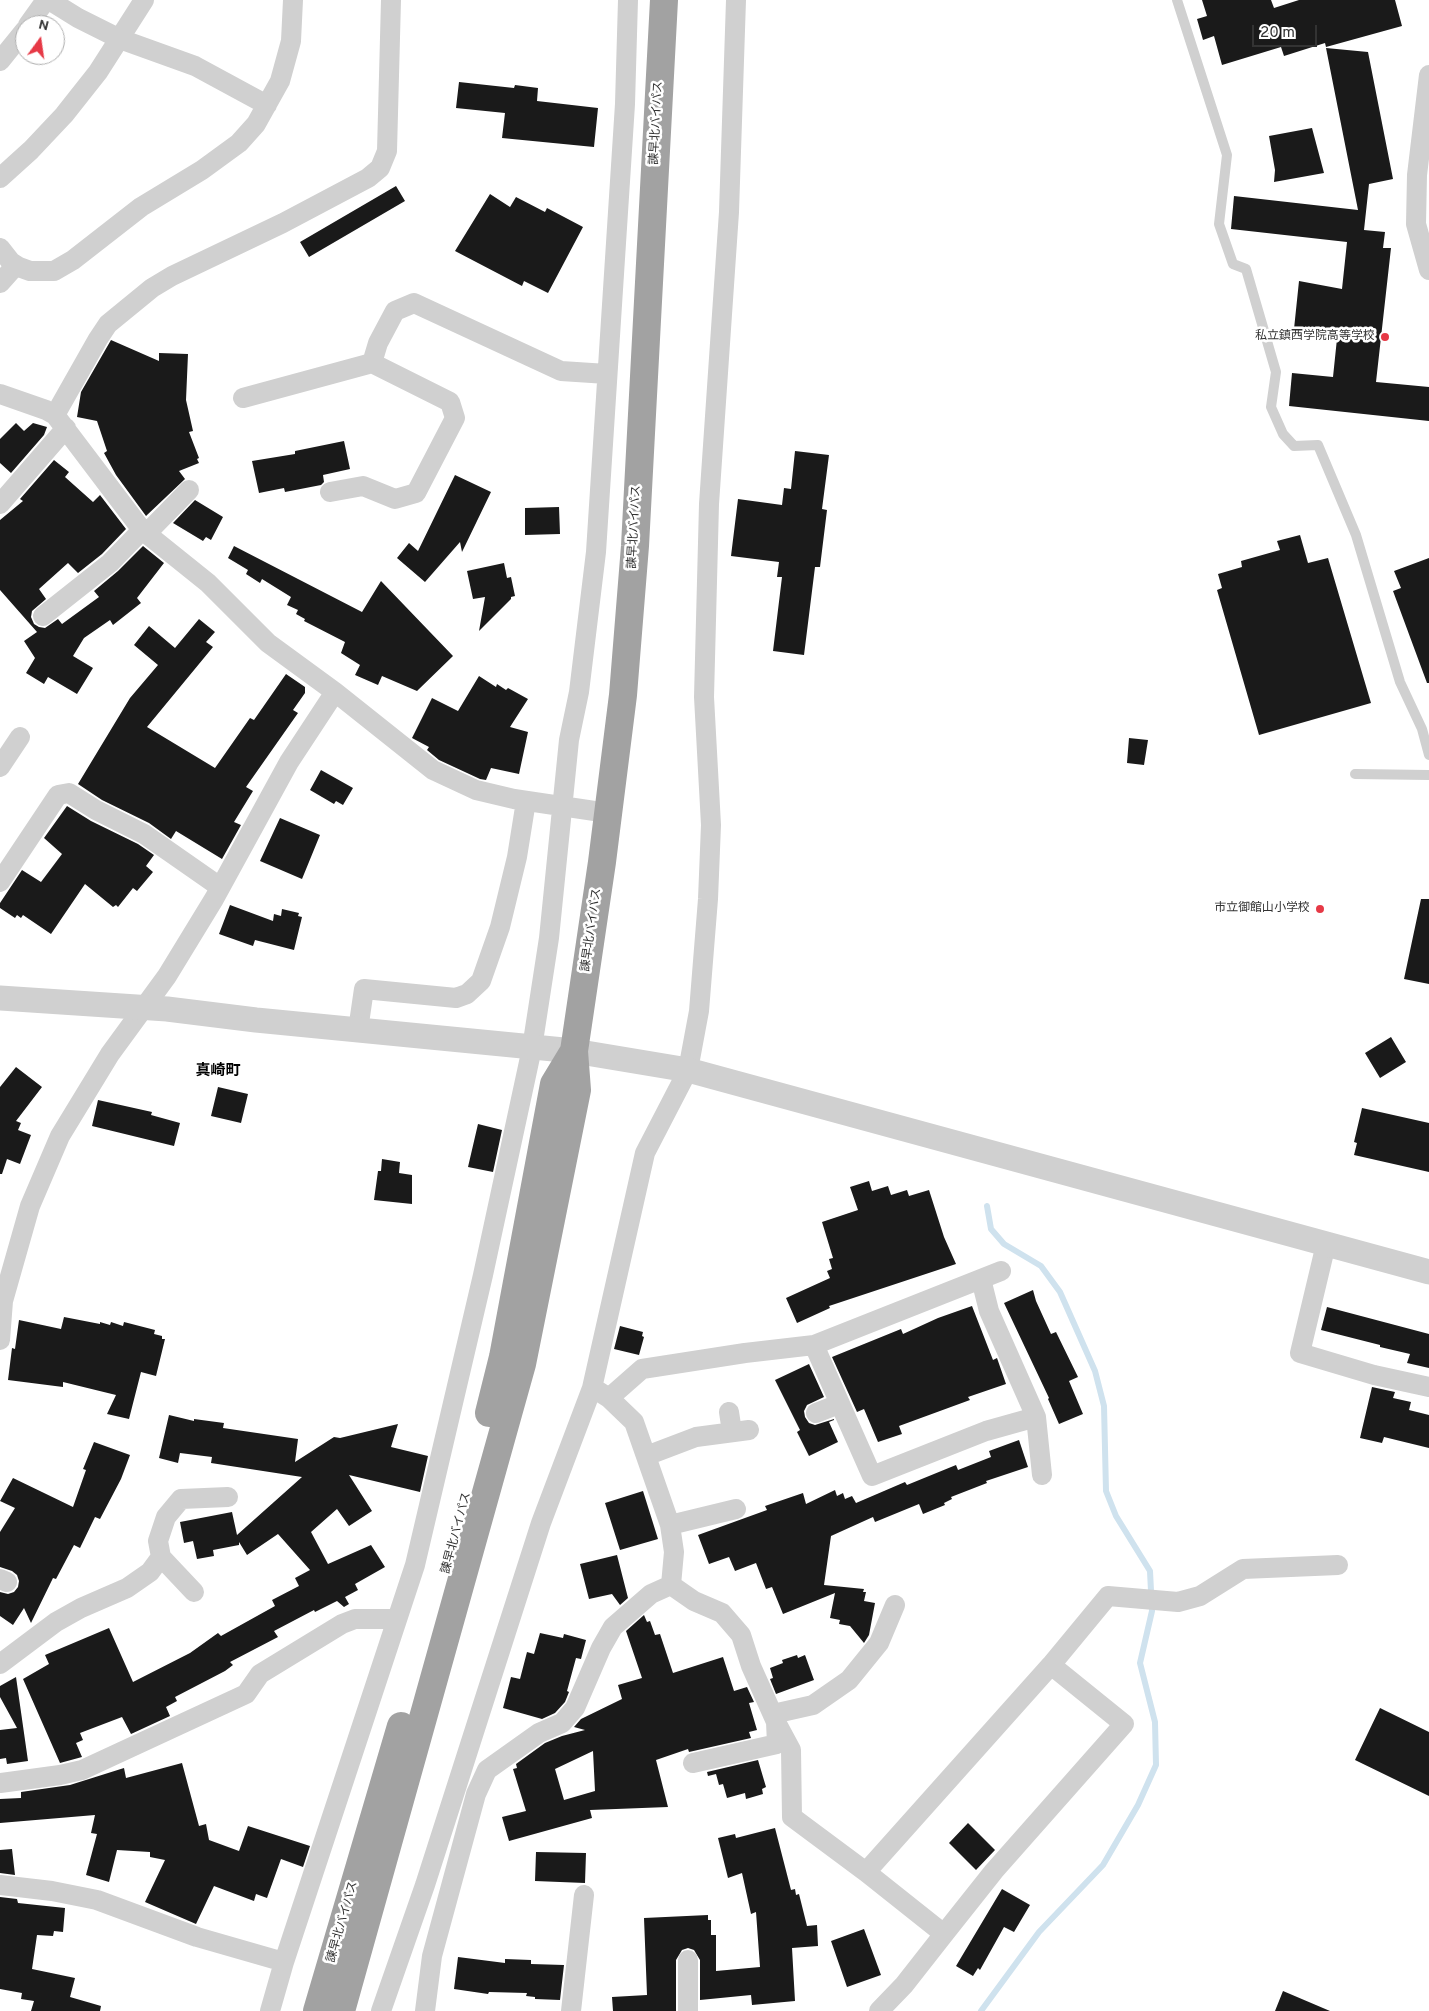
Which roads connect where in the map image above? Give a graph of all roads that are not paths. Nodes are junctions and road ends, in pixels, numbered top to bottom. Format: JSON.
{"nodes":[{"id":1,"x":47,"y":0,"type":"edge"},
{"id":2,"x":144,"y":0,"type":"edge"},
{"id":3,"x":293,"y":0,"type":"edge"},
{"id":4,"x":391,"y":0,"type":"edge"},
{"id":5,"x":628,"y":0,"type":"edge"},
{"id":6,"x":664,"y":0,"type":"edge"},
{"id":7,"x":736,"y":0,"type":"edge"},
{"id":8,"x":1177,"y":0,"type":"edge"},
{"id":9,"x":36,"y":15,"type":"edge"},
{"id":10,"x":120,"y":39,"type":"junction"},
{"id":11,"x":15,"y":42,"type":"edge"},
{"id":12,"x":0,"y":61,"type":"edge"},
{"id":13,"x":1429,"y":75,"type":"edge"},
{"id":14,"x":267,"y":105,"type":"junction"},
{"id":15,"x":0,"y":178,"type":"edge"},
{"id":16,"x":0,"y":248,"type":"edge"},
{"id":17,"x":16,"y":265,"type":"junction"},
{"id":18,"x":1429,"y":270,"type":"edge"},
{"id":19,"x":0,"y":283,"type":"edge"},
{"id":20,"x":372,"y":363,"type":"junction"},
{"id":21,"x":607,"y":374,"type":"junction"},
{"id":22,"x":0,"y":394,"type":"edge"},
{"id":23,"x":243,"y":398,"type":"dead end"},
{"id":24,"x":60,"y":422,"type":"junction"},
{"id":25,"x":189,"y":490,"type":"dead end"},
{"id":26,"x":330,"y":492,"type":"dead end"},
{"id":27,"x":0,"y":504,"type":"edge"},
{"id":28,"x":144,"y":532,"type":"junction"},
{"id":29,"x":43,"y":616,"type":"dead end"},
{"id":30,"x":335,"y":692,"type":"junction"},
{"id":31,"x":20,"y":737,"type":"dead end"},
{"id":32,"x":1429,"y":755,"type":"edge"},
{"id":33,"x":0,"y":767,"type":"edge"},
{"id":34,"x":1355,"y":774,"type":"dead end"},
{"id":35,"x":1429,"y":776,"type":"edge"},
{"id":36,"x":526,"y":801,"type":"junction"},
{"id":37,"x":562,"y":806,"type":"junction"},
{"id":38,"x":608,"y":813,"type":"junction"},
{"id":39,"x":2,"y":874,"type":"edge"},
{"id":40,"x":220,"y":887,"type":"junction"},
{"id":41,"x":10,"y":998,"type":"edge"},
{"id":42,"x":358,"y":1030,"type":"junction"},
{"id":43,"x":532,"y":1048,"type":"junction"},
{"id":44,"x":574,"y":1051,"type":"junction"},
{"id":45,"x":688,"y":1070,"type":"junction"},
{"id":46,"x":1326,"y":1244,"type":"junction"},
{"id":47,"x":1001,"y":1271,"type":"dead end"},
{"id":48,"x":1429,"y":1272,"type":"edge"},
{"id":49,"x":981,"y":1279,"type":"junction"},
{"id":50,"x":0,"y":1340,"type":"edge"},
{"id":51,"x":814,"y":1345,"type":"junction"},
{"id":52,"x":1429,"y":1387,"type":"edge"},
{"id":53,"x":592,"y":1388,"type":"junction"},
{"id":54,"x":609,"y":1398,"type":"junction"},
{"id":55,"x":840,"y":1404,"type":"junction"},
{"id":56,"x":729,"y":1412,"type":"dead end"},
{"id":57,"x":816,"y":1413,"type":"dead end"},
{"id":58,"x":1036,"y":1417,"type":"junction"},
{"id":59,"x":646,"y":1456,"type":"junction"},
{"id":60,"x":1042,"y":1475,"type":"dead end"},
{"id":61,"x":228,"y":1496,"type":"dead end"},
{"id":62,"x":736,"y":1509,"type":"dead end"},
{"id":63,"x":670,"y":1525,"type":"junction"},
{"id":64,"x":160,"y":1557,"type":"junction"},
{"id":65,"x":1338,"y":1565,"type":"dead end"},
{"id":66,"x":671,"y":1585,"type":"junction"},
{"id":67,"x":194,"y":1592,"type":"dead end"},
{"id":68,"x":895,"y":1605,"type":"dead end"},
{"id":69,"x":397,"y":1619,"type":"junction"},
{"id":70,"x":0,"y":1664,"type":"edge"},
{"id":71,"x":1051,"y":1665,"type":"junction"},
{"id":72,"x":774,"y":1718,"type":"junction"},
{"id":73,"x":693,"y":1763,"type":"dead end"},
{"id":74,"x":0,"y":1783,"type":"edge"},
{"id":75,"x":866,"y":1872,"type":"junction"},
{"id":76,"x":0,"y":1885,"type":"edge"},
{"id":77,"x":584,"y":1895,"type":"dead end"},
{"id":78,"x":944,"y":1934,"type":"junction"},
{"id":79,"x":688,"y":1960,"type":"dead end"},
{"id":80,"x":284,"y":1962,"type":"junction"},
{"id":81,"x":270,"y":2011,"type":"edge"},
{"id":82,"x":317,"y":2011,"type":"edge"},
{"id":83,"x":341,"y":2011,"type":"edge"},
{"id":84,"x":381,"y":2011,"type":"edge"},
{"id":85,"x":425,"y":2011,"type":"edge"},
{"id":86,"x":571,"y":2011,"type":"edge"},
{"id":87,"x":688,"y":2011,"type":"edge"},
{"id":88,"x":879,"y":2011,"type":"edge"}],
"edges":[{"from":1,"to":9,"type":"street"},
{"from":1,"to":10,"type":"street"},
{"from":2,"to":10,"type":"street"},
{"from":3,"to":14,"type":"street"},
{"from":4,"to":24,"type":"street"},
{"from":5,"to":21,"type":"street"},
{"from":6,"to":38,"type":"highway","name":"諫早北バイパス"},
{"from":7,"to":45,"type":"street"},
{"from":8,"to":32,"type":"lane"},
{"from":10,"to":14,"type":"street"},
{"from":10,"to":15,"type":"street"},
{"from":11,"to":12,"type":"street"},
{"from":13,"to":18,"type":"street"},
{"from":14,"to":17,"type":"street"},
{"from":16,"to":17,"type":"street"},
{"from":17,"to":19,"type":"street"},
{"from":20,"to":21,"type":"street"},
{"from":20,"to":23,"type":"street"},
{"from":20,"to":26,"type":"street"},
{"from":21,"to":37,"type":"street"},
{"from":22,"to":24,"type":"street"},
{"from":24,"to":27,"type":"street"},
{"from":24,"to":28,"type":"street"},
{"from":25,"to":28,"type":"street"},
{"from":28,"to":29,"type":"street"},
{"from":28,"to":30,"type":"street"},
{"from":30,"to":36,"type":"street"},
{"from":30,"to":40,"type":"street"},
{"from":31,"to":33,"type":"street"},
{"from":34,"to":35,"type":"lane"},
{"from":36,"to":37,"type":"street"},
{"from":36,"to":42,"type":"street"},
{"from":37,"to":38,"type":"street"},
{"from":37,"to":43,"type":"street"},
{"from":38,"to":44,"type":"highway","name":"諫早北バイパス"},
{"from":39,"to":40,"type":"street"},
{"from":40,"to":50,"type":"street"},
{"from":41,"to":42,"type":"street"},
{"from":42,"to":43,"type":"street"},
{"from":43,"to":44,"type":"street"},
{"from":43,"to":69,"type":"street"},
{"from":44,"to":45,"type":"street"},
{"from":44,"to":82,"type":"highway","name":"諫早北バイパス"},
{"from":44,"to":83,"type":"highway","name":"諫早北バイパス"},
{"from":45,"to":46,"type":"street"},
{"from":45,"to":53,"type":"street"},
{"from":46,"to":48,"type":"street"},
{"from":46,"to":52,"type":"street"},
{"from":47,"to":49,"type":"street"},
{"from":49,"to":51,"type":"street"},
{"from":49,"to":58,"type":"street"},
{"from":51,"to":54,"type":"street"},
{"from":51,"to":55,"type":"street"},
{"from":53,"to":54,"type":"street"},
{"from":53,"to":84,"type":"street"},
{"from":54,"to":59,"type":"street"},
{"from":55,"to":57,"type":"street"},
{"from":55,"to":58,"type":"street"},
{"from":56,"to":59,"type":"street"},
{"from":58,"to":60,"type":"street"},
{"from":59,"to":63,"type":"street"},
{"from":61,"to":64,"type":"street"},
{"from":62,"to":63,"type":"street"},
{"from":63,"to":66,"type":"street"},
{"from":64,"to":67,"type":"street"},
{"from":64,"to":70,"type":"street"},
{"from":65,"to":71,"type":"street"},
{"from":66,"to":72,"type":"street"},
{"from":66,"to":85,"type":"street"},
{"from":68,"to":72,"type":"street"},
{"from":69,"to":74,"type":"street"},
{"from":69,"to":80,"type":"street"},
{"from":71,"to":75,"type":"street"},
{"from":71,"to":78,"type":"street"},
{"from":72,"to":73,"type":"street"},
{"from":72,"to":75,"type":"street"},
{"from":75,"to":78,"type":"street"},
{"from":76,"to":80,"type":"street"},
{"from":77,"to":86,"type":"street"},
{"from":78,"to":88,"type":"street"},
{"from":79,"to":87,"type":"street"},
{"from":80,"to":81,"type":"street"}]}
